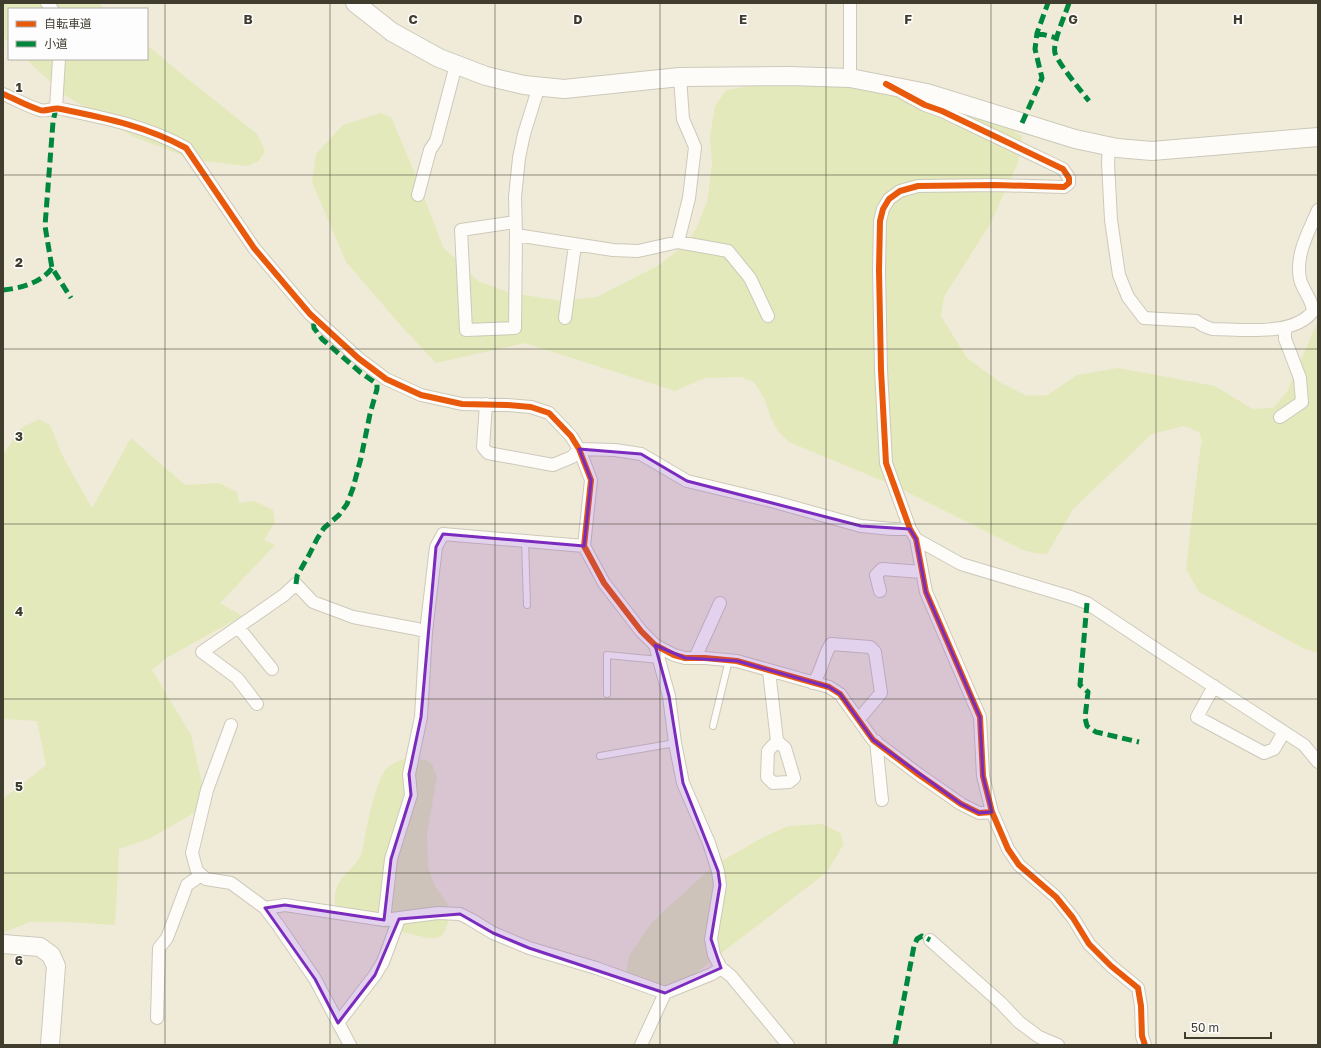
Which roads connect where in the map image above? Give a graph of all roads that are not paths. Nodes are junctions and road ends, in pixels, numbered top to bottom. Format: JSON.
{"nodes":[{"id":1,"x":850,"y":3,"type":"edge"},
{"id":2,"x":364,"y":6,"type":"edge"},
{"id":3,"x":59,"y":60,"type":"edge"},
{"id":4,"x":456,"y":65,"type":"junction"},
{"id":5,"x":680,"y":77,"type":"junction"},
{"id":6,"x":850,"y":78,"type":"junction"},
{"id":7,"x":886,"y":84,"type":"junction"},
{"id":8,"x":539,"y":86,"type":"junction"},
{"id":9,"x":3,"y":94,"type":"edge"},
{"id":10,"x":56,"y":108,"type":"junction"},
{"id":11,"x":1318,"y":136,"type":"edge"},
{"id":12,"x":1109,"y":147,"type":"junction"},
{"id":13,"x":418,"y":195,"type":"dead end"},
{"id":14,"x":1318,"y":210,"type":"edge"},
{"id":15,"x":515,"y":222,"type":"junction"},
{"id":16,"x":516,"y":234,"type":"junction"},
{"id":17,"x":678,"y":242,"type":"junction"},
{"id":18,"x":575,"y":245,"type":"junction"},
{"id":19,"x":768,"y":316,"type":"dead end"},
{"id":20,"x":565,"y":318,"type":"dead end"},
{"id":21,"x":1285,"y":328,"type":"junction"},
{"id":22,"x":486,"y":404,"type":"junction"},
{"id":23,"x":1280,"y":417,"type":"dead end"},
{"id":24,"x":579,"y":449,"type":"junction"},
{"id":25,"x":913,"y":534,"type":"junction"},
{"id":26,"x":525,"y":541,"type":"junction"},
{"id":27,"x":584,"y":546,"type":"junction"},
{"id":28,"x":922,"y":572,"type":"junction"},
{"id":29,"x":880,"y":591,"type":"dead end"},
{"id":30,"x":720,"y":604,"type":"dead end"},
{"id":31,"x":528,"y":605,"type":"dead end"},
{"id":32,"x":238,"y":627,"type":"junction"},
{"id":33,"x":426,"y":632,"type":"junction"},
{"id":34,"x":655,"y":645,"type":"junction"},
{"id":35,"x":695,"y":658,"type":"junction"},
{"id":36,"x":659,"y":660,"type":"junction"},
{"id":37,"x":728,"y":660,"type":"junction"},
{"id":38,"x":272,"y":669,"type":"dead end"},
{"id":39,"x":769,"y":671,"type":"junction"},
{"id":40,"x":814,"y":683,"type":"junction"},
{"id":41,"x":1214,"y":686,"type":"junction"},
{"id":42,"x":607,"y":694,"type":"dead end"},
{"id":43,"x":257,"y":704,"type":"dead end"},
{"id":44,"x":858,"y":719,"type":"junction"},
{"id":45,"x":231,"y":725,"type":"dead end"},
{"id":46,"x":713,"y":726,"type":"dead end"},
{"id":47,"x":1284,"y":732,"type":"junction"},
{"id":48,"x":876,"y":741,"type":"junction"},
{"id":49,"x":777,"y":742,"type":"dead end"},
{"id":50,"x":675,"y":743,"type":"junction"},
{"id":51,"x":600,"y":756,"type":"dead end"},
{"id":52,"x":1318,"y":762,"type":"edge"},
{"id":53,"x":882,"y":800,"type":"dead end"},
{"id":54,"x":992,"y":812,"type":"junction"},
{"id":55,"x":201,"y":875,"type":"junction"},
{"id":56,"x":265,"y":908,"type":"junction"},
{"id":57,"x":399,"y":919,"type":"junction"},
{"id":58,"x":384,"y":920,"type":"junction"},
{"id":59,"x":930,"y":940,"type":"dead end"},
{"id":60,"x":3,"y":944,"type":"edge"},
{"id":61,"x":721,"y":968,"type":"junction"},
{"id":62,"x":665,"y":993,"type":"junction"},
{"id":63,"x":157,"y":1018,"type":"dead end"},
{"id":64,"x":338,"y":1023,"type":"junction"},
{"id":65,"x":50,"y":1045,"type":"edge"},
{"id":66,"x":350,"y":1045,"type":"edge"},
{"id":67,"x":641,"y":1045,"type":"edge"},
{"id":68,"x":788,"y":1045,"type":"edge"},
{"id":69,"x":1058,"y":1045,"type":"edge"},
{"id":70,"x":1145,"y":1045,"type":"edge"}],
"edges":[{"from":1,"to":6,"type":"street"},
{"from":2,"to":4,"type":"street"},
{"from":3,"to":10,"type":"street"},
{"from":4,"to":8,"type":"street"},
{"from":4,"to":13,"type":"street"},
{"from":5,"to":6,"type":"street"},
{"from":5,"to":8,"type":"street"},
{"from":5,"to":17,"type":"street"},
{"from":6,"to":7,"type":"street"},
{"from":7,"to":12,"type":"street"},
{"from":7,"to":25,"type":"street"},
{"from":8,"to":15,"type":"street"},
{"from":9,"to":10,"type":"street"},
{"from":10,"to":22,"type":"street"},
{"from":11,"to":12,"type":"street"},
{"from":12,"to":21,"type":"street"},
{"from":14,"to":21,"type":"street"},
{"from":15,"to":16,"type":"street"},
{"from":15,"to":16,"type":"street"},
{"from":16,"to":18,"type":"street"},
{"from":17,"to":18,"type":"street"},
{"from":17,"to":19,"type":"street"},
{"from":18,"to":20,"type":"street"},
{"from":21,"to":23,"type":"street"},
{"from":22,"to":24,"type":"street"},
{"from":22,"to":24,"type":"street"},
{"from":24,"to":25,"type":"street"},
{"from":24,"to":27,"type":"street"},
{"from":25,"to":28,"type":"street"},
{"from":25,"to":41,"type":"street"},
{"from":26,"to":27,"type":"street"},
{"from":26,"to":31,"type":"lane"},
{"from":26,"to":33,"type":"street"},
{"from":27,"to":34,"type":"street"},
{"from":28,"to":29,"type":"street"},
{"from":28,"to":54,"type":"street"},
{"from":30,"to":35,"type":"street"},
{"from":32,"to":33,"type":"street"},
{"from":32,"to":38,"type":"street"},
{"from":32,"to":43,"type":"street"},
{"from":33,"to":58,"type":"street"},
{"from":34,"to":35,"type":"street"},
{"from":34,"to":36,"type":"street"},
{"from":35,"to":37,"type":"street"},
{"from":36,"to":42,"type":"lane"},
{"from":36,"to":50,"type":"street"},
{"from":37,"to":39,"type":"street"},
{"from":37,"to":46,"type":"lane"},
{"from":39,"to":40,"type":"street"},
{"from":39,"to":49,"type":"street"},
{"from":40,"to":44,"type":"street"},
{"from":40,"to":44,"type":"street"},
{"from":41,"to":47,"type":"street"},
{"from":41,"to":47,"type":"street"},
{"from":44,"to":48,"type":"street"},
{"from":45,"to":55,"type":"street"},
{"from":47,"to":52,"type":"street"},
{"from":48,"to":53,"type":"street"},
{"from":48,"to":54,"type":"street"},
{"from":50,"to":51,"type":"lane"},
{"from":50,"to":61,"type":"street"},
{"from":54,"to":70,"type":"street"},
{"from":55,"to":56,"type":"street"},
{"from":55,"to":63,"type":"street"},
{"from":56,"to":58,"type":"street"},
{"from":56,"to":64,"type":"street"},
{"from":57,"to":58,"type":"street"},
{"from":57,"to":62,"type":"street"},
{"from":57,"to":64,"type":"street"},
{"from":59,"to":69,"type":"street"},
{"from":60,"to":65,"type":"street"},
{"from":61,"to":62,"type":"street"},
{"from":61,"to":68,"type":"street"},
{"from":62,"to":67,"type":"street"},
{"from":64,"to":66,"type":"street"}]}
